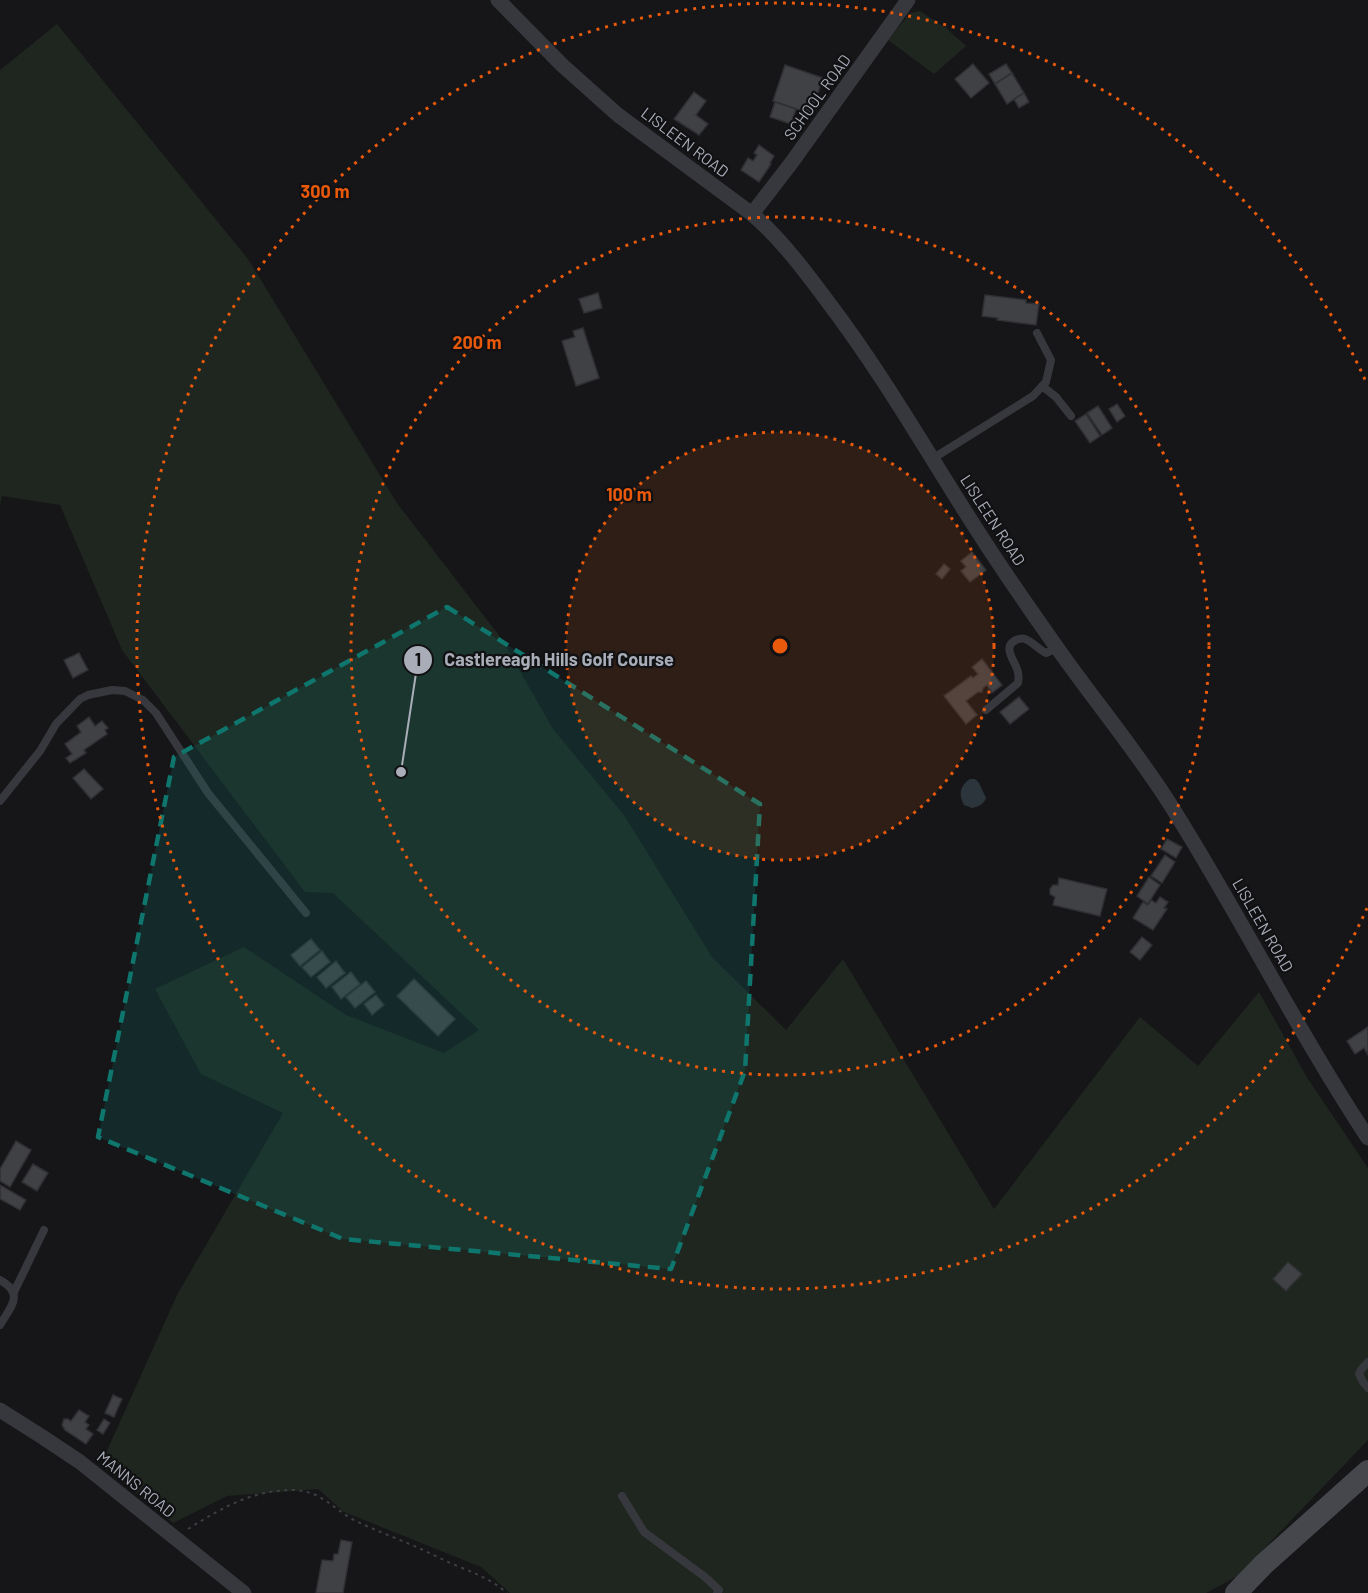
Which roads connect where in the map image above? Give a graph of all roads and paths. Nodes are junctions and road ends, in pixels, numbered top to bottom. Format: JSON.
{"nodes":[{"id":1,"x":498,"y":0,"type":"edge"},
{"id":2,"x":908,"y":0,"type":"edge"},
{"id":3,"x":752,"y":214,"type":"junction"},
{"id":4,"x":1037,"y":333,"type":"dead end"},
{"id":5,"x":1042,"y":386,"type":"junction"},
{"id":6,"x":1071,"y":416,"type":"dead end"},
{"id":7,"x":932,"y":459,"type":"junction"},
{"id":8,"x":1057,"y":648,"type":"junction"},
{"id":9,"x":986,"y":710,"type":"dead end"},
{"id":10,"x":0,"y":801,"type":"edge"},
{"id":11,"x":306,"y":913,"type":"dead end"},
{"id":12,"x":1368,"y":1138,"type":"edge"},
{"id":13,"x":44,"y":1230,"type":"dead end"},
{"id":14,"x":0,"y":1280,"type":"edge"},
{"id":15,"x":14,"y":1292,"type":"junction"},
{"id":16,"x":0,"y":1325,"type":"edge"},
{"id":17,"x":1368,"y":1362,"type":"edge"},
{"id":18,"x":1368,"y":1388,"type":"edge"},
{"id":19,"x":0,"y":1410,"type":"edge"},
{"id":20,"x":1368,"y":1471,"type":"edge"},
{"id":21,"x":622,"y":1496,"type":"dead end"},
{"id":22,"x":174,"y":1538,"type":"junction"},
{"id":23,"x":244,"y":1593,"type":"edge"},
{"id":24,"x":507,"y":1593,"type":"edge"},
{"id":25,"x":717,"y":1593,"type":"edge"},
{"id":26,"x":1236,"y":1593,"type":"edge"}],
"edges":[{"from":1,"to":3,"type":"street","name":"LISLEEN ROAD"},
{"from":2,"to":3,"type":"street","name":"SCHOOL ROAD"},
{"from":3,"to":7,"type":"street","name":"LISLEEN ROAD"},
{"from":4,"to":5,"type":"lane"},
{"from":5,"to":6,"type":"lane"},
{"from":5,"to":7,"type":"lane"},
{"from":7,"to":8,"type":"street","name":"LISLEEN ROAD"},
{"from":8,"to":9,"type":"lane"},
{"from":8,"to":12,"type":"street","name":"LISLEEN ROAD"},
{"from":10,"to":11,"type":"lane"},
{"from":13,"to":15,"type":"lane"},
{"from":14,"to":15,"type":"lane"},
{"from":15,"to":16,"type":"lane"},
{"from":17,"to":18,"type":"lane"},
{"from":19,"to":22,"type":"street","name":"MANNS ROAD"},
{"from":20,"to":26,"type":"street"},
{"from":21,"to":25,"type":"lane"},
{"from":22,"to":23,"type":"street","name":"MANNS ROAD"},
{"from":22,"to":24,"type":"path"}]}
